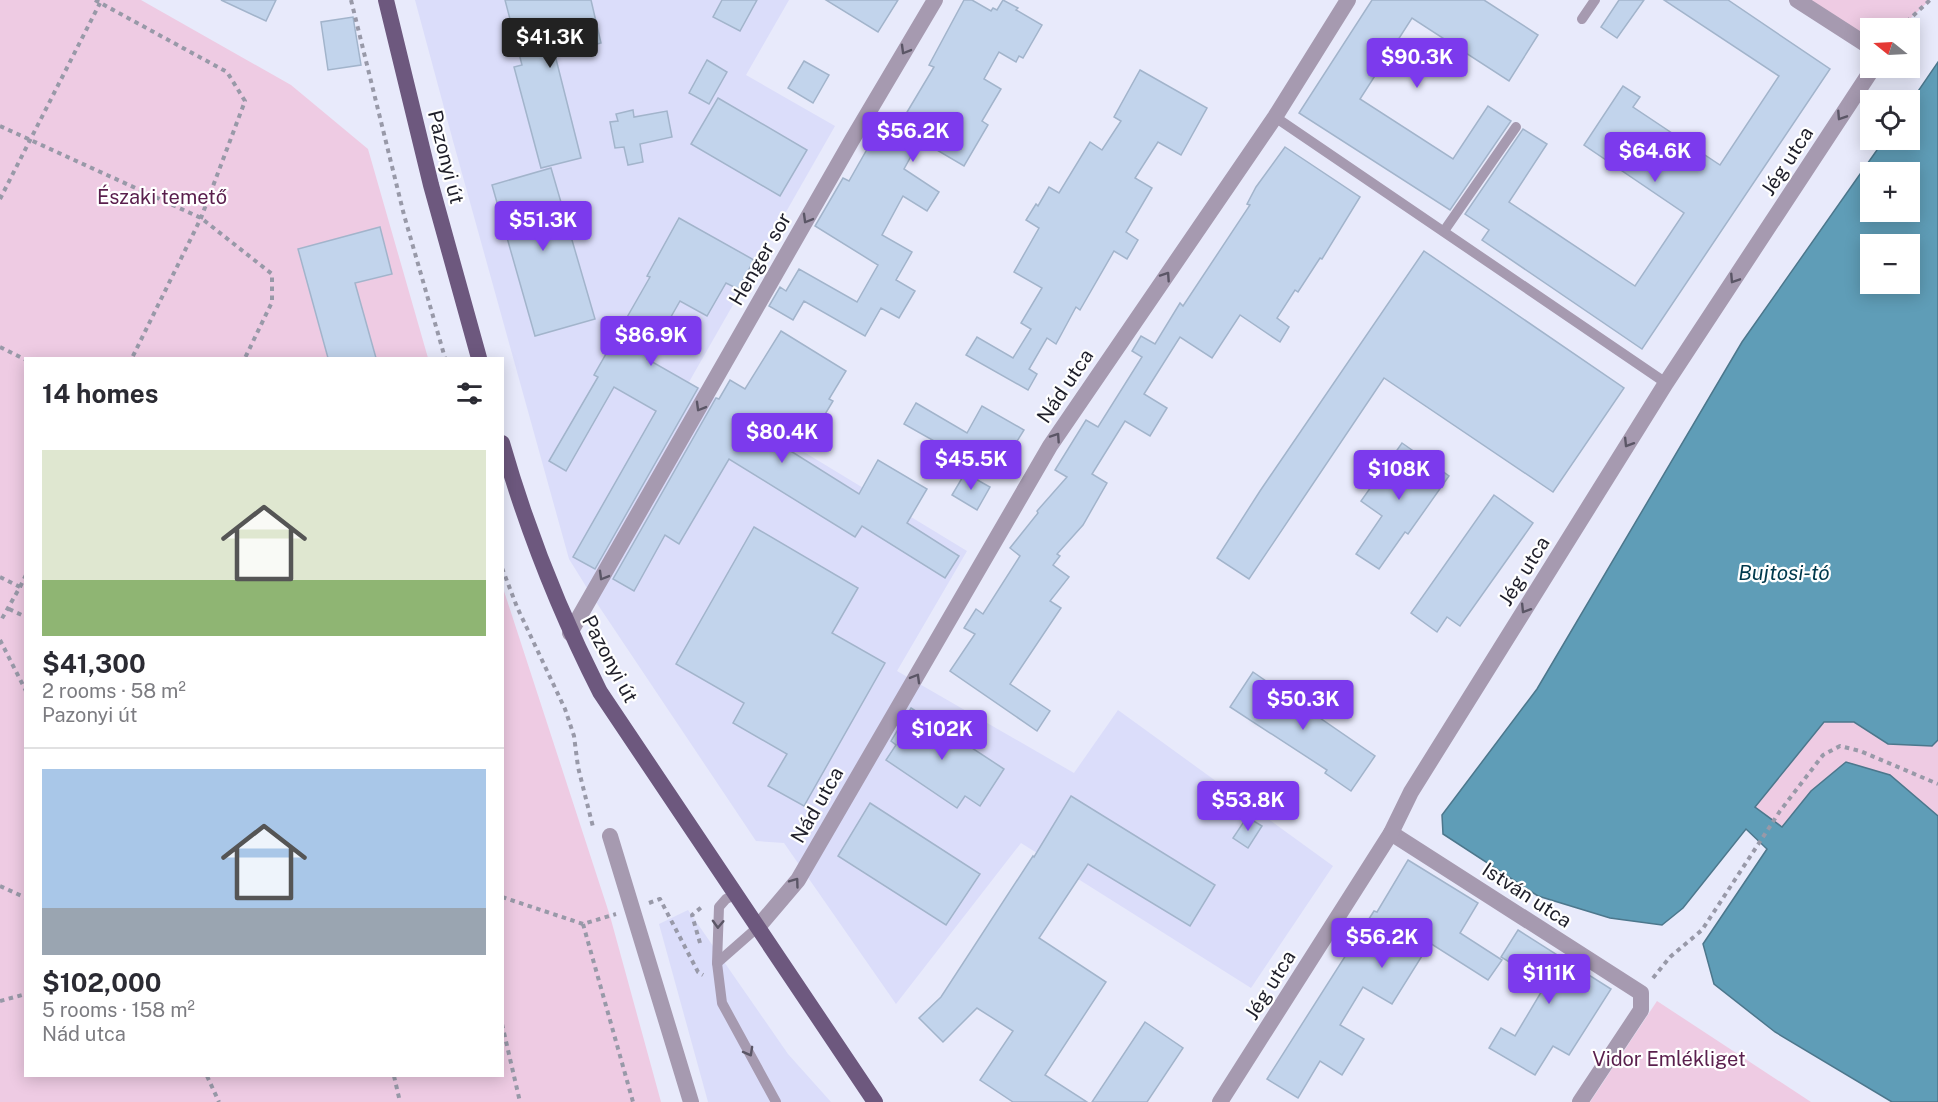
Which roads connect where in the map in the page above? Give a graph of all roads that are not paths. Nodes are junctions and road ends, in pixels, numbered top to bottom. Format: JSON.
{"nodes":[{"id":1,"x":386,"y":0,"type":"edge"},
{"id":2,"x":934,"y":0,"type":"edge"},
{"id":3,"x":1348,"y":0,"type":"edge"},
{"id":4,"x":1595,"y":0,"type":"edge"},
{"id":5,"x":1797,"y":0,"type":"edge"},
{"id":6,"x":1582,"y":19,"type":"dead end"},
{"id":7,"x":1860,"y":41,"type":"edge"},
{"id":8,"x":1866,"y":78,"type":"edge"},
{"id":9,"x":1275,"y":117,"type":"junction"},
{"id":10,"x":1516,"y":128,"type":"dead end"},
{"id":11,"x":1444,"y":231,"type":"junction"},
{"id":12,"x":479,"y":357,"type":"edge"},
{"id":13,"x":1666,"y":383,"type":"junction"},
{"id":14,"x":504,"y":450,"type":"edge"},
{"id":15,"x":570,"y":633,"type":"junction"},
{"id":16,"x":1391,"y":833,"type":"junction"},
{"id":17,"x":602,"y":834,"type":"road end"},
{"id":18,"x":736,"y":894,"type":"junction"},
{"id":19,"x":758,"y":927,"type":"junction"},
{"id":20,"x":717,"y":963,"type":"junction"},
{"id":21,"x":690,"y":1102,"type":"edge"},
{"id":22,"x":776,"y":1102,"type":"edge"},
{"id":23,"x":875,"y":1102,"type":"edge"},
{"id":24,"x":1220,"y":1102,"type":"edge"},
{"id":25,"x":1580,"y":1102,"type":"edge"}],
"edges":[{"from":1,"to":12,"type":"main road","name":"Pazonyi út"},
{"from":2,"to":15,"type":"street","name":"Henger sor","one_way":true},
{"from":3,"to":9,"type":"street","name":"Nád utca"},
{"from":4,"to":6,"type":"lane"},
{"from":5,"to":7,"type":"street"},
{"from":8,"to":13,"type":"street","name":"Jég utca","one_way":true},
{"from":9,"to":11,"type":"lane"},
{"from":19,"to":9,"type":"street","name":"Nád utca","one_way":true},
{"from":10,"to":11,"type":"lane"},
{"from":11,"to":13,"type":"lane"},
{"from":13,"to":16,"type":"street","name":"Jég utca","one_way":true},
{"from":14,"to":15,"type":"main road","name":"Pazonyi út"},
{"from":15,"to":18,"type":"main road","name":"Pazonyi út"},
{"from":16,"to":24,"type":"street","name":"Jég utca"},
{"from":16,"to":25,"type":"street","name":"István utca"},
{"from":17,"to":21,"type":"street"},
{"from":18,"to":19,"type":"main road","name":"Pazonyi út"},
{"from":18,"to":20,"type":"lane","one_way":true},
{"from":19,"to":20,"type":"lane"},
{"from":19,"to":23,"type":"main road"},
{"from":20,"to":22,"type":"lane","one_way":true}]}
